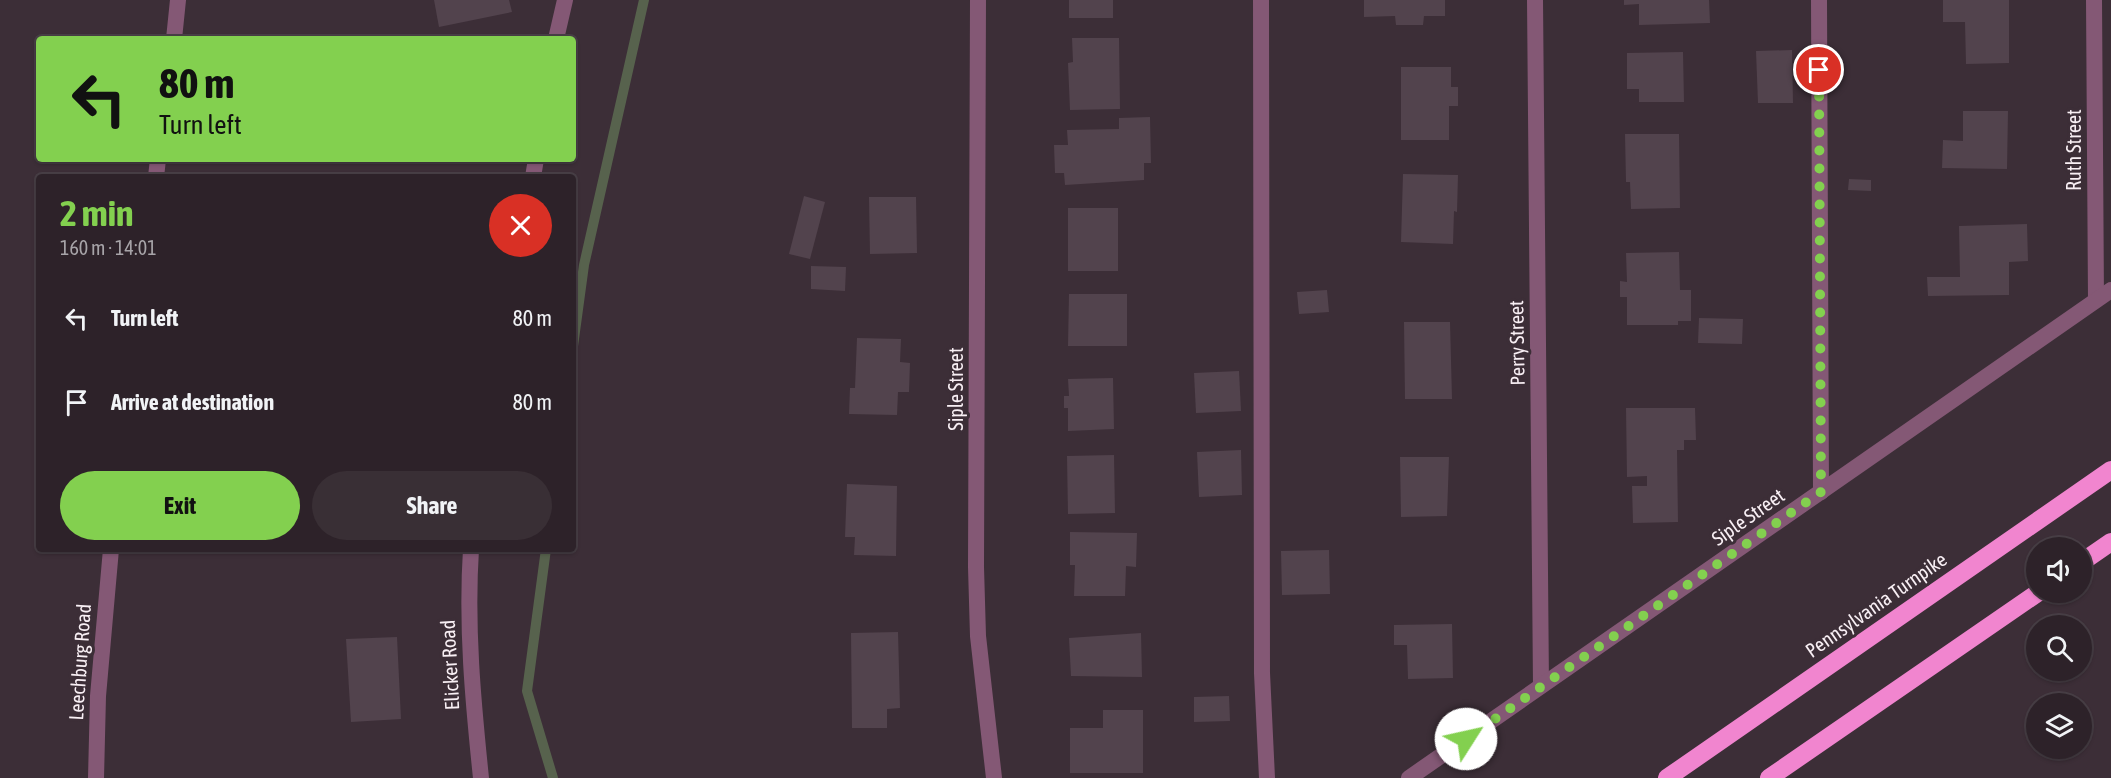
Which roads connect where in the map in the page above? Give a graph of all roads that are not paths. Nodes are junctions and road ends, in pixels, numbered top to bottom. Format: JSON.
{"nodes":[{"id":1,"x":178,"y":0,"type":"edge"},
{"id":2,"x":565,"y":0,"type":"edge"},
{"id":3,"x":978,"y":0,"type":"edge"},
{"id":4,"x":1261,"y":0,"type":"edge"},
{"id":5,"x":1534,"y":0,"type":"edge"},
{"id":6,"x":1819,"y":0,"type":"edge"},
{"id":7,"x":2094,"y":0,"type":"edge"},
{"id":8,"x":174,"y":36,"type":"edge"},
{"id":9,"x":557,"y":36,"type":"edge"},
{"id":10,"x":2111,"y":290,"type":"edge"},
{"id":11,"x":2096,"y":300,"type":"junction"},
{"id":12,"x":2111,"y":470,"type":"edge"},
{"id":13,"x":1821,"y":492,"type":"junction"},
{"id":14,"x":2111,"y":542,"type":"edge"},
{"id":15,"x":111,"y":552,"type":"edge"},
{"id":16,"x":471,"y":552,"type":"edge"},
{"id":17,"x":2092,"y":555,"type":"edge"},
{"id":18,"x":2026,"y":600,"type":"edge"},
{"id":19,"x":1541,"y":686,"type":"junction"},
{"id":20,"x":96,"y":778,"type":"edge"},
{"id":21,"x":481,"y":778,"type":"edge"},
{"id":22,"x":994,"y":778,"type":"edge"},
{"id":23,"x":1267,"y":778,"type":"edge"},
{"id":24,"x":1409,"y":778,"type":"edge"},
{"id":25,"x":1667,"y":778,"type":"edge"},
{"id":26,"x":1769,"y":778,"type":"edge"}],
"edges":[{"from":1,"to":8,"type":"street"},
{"from":2,"to":9,"type":"street"},
{"from":3,"to":22,"type":"street","name":"Siple Street"},
{"from":4,"to":23,"type":"street"},
{"from":5,"to":19,"type":"street","name":"Perry Street"},
{"from":6,"to":13,"type":"street"},
{"from":7,"to":11,"type":"street","name":"Ruth Street"},
{"from":10,"to":11,"type":"street","name":"Siple Street"},
{"from":11,"to":13,"type":"street","name":"Siple Street"},
{"from":12,"to":25,"type":"highway","name":"Pennsylvania Turnpike"},
{"from":13,"to":19,"type":"street","name":"Siple Street"},
{"from":14,"to":17,"type":"highway"},
{"from":15,"to":20,"type":"street","name":"Leechburg Road"},
{"from":16,"to":21,"type":"street","name":"Elicker Road"},
{"from":18,"to":26,"type":"highway"},
{"from":19,"to":24,"type":"street","name":"Siple Street"}]}
